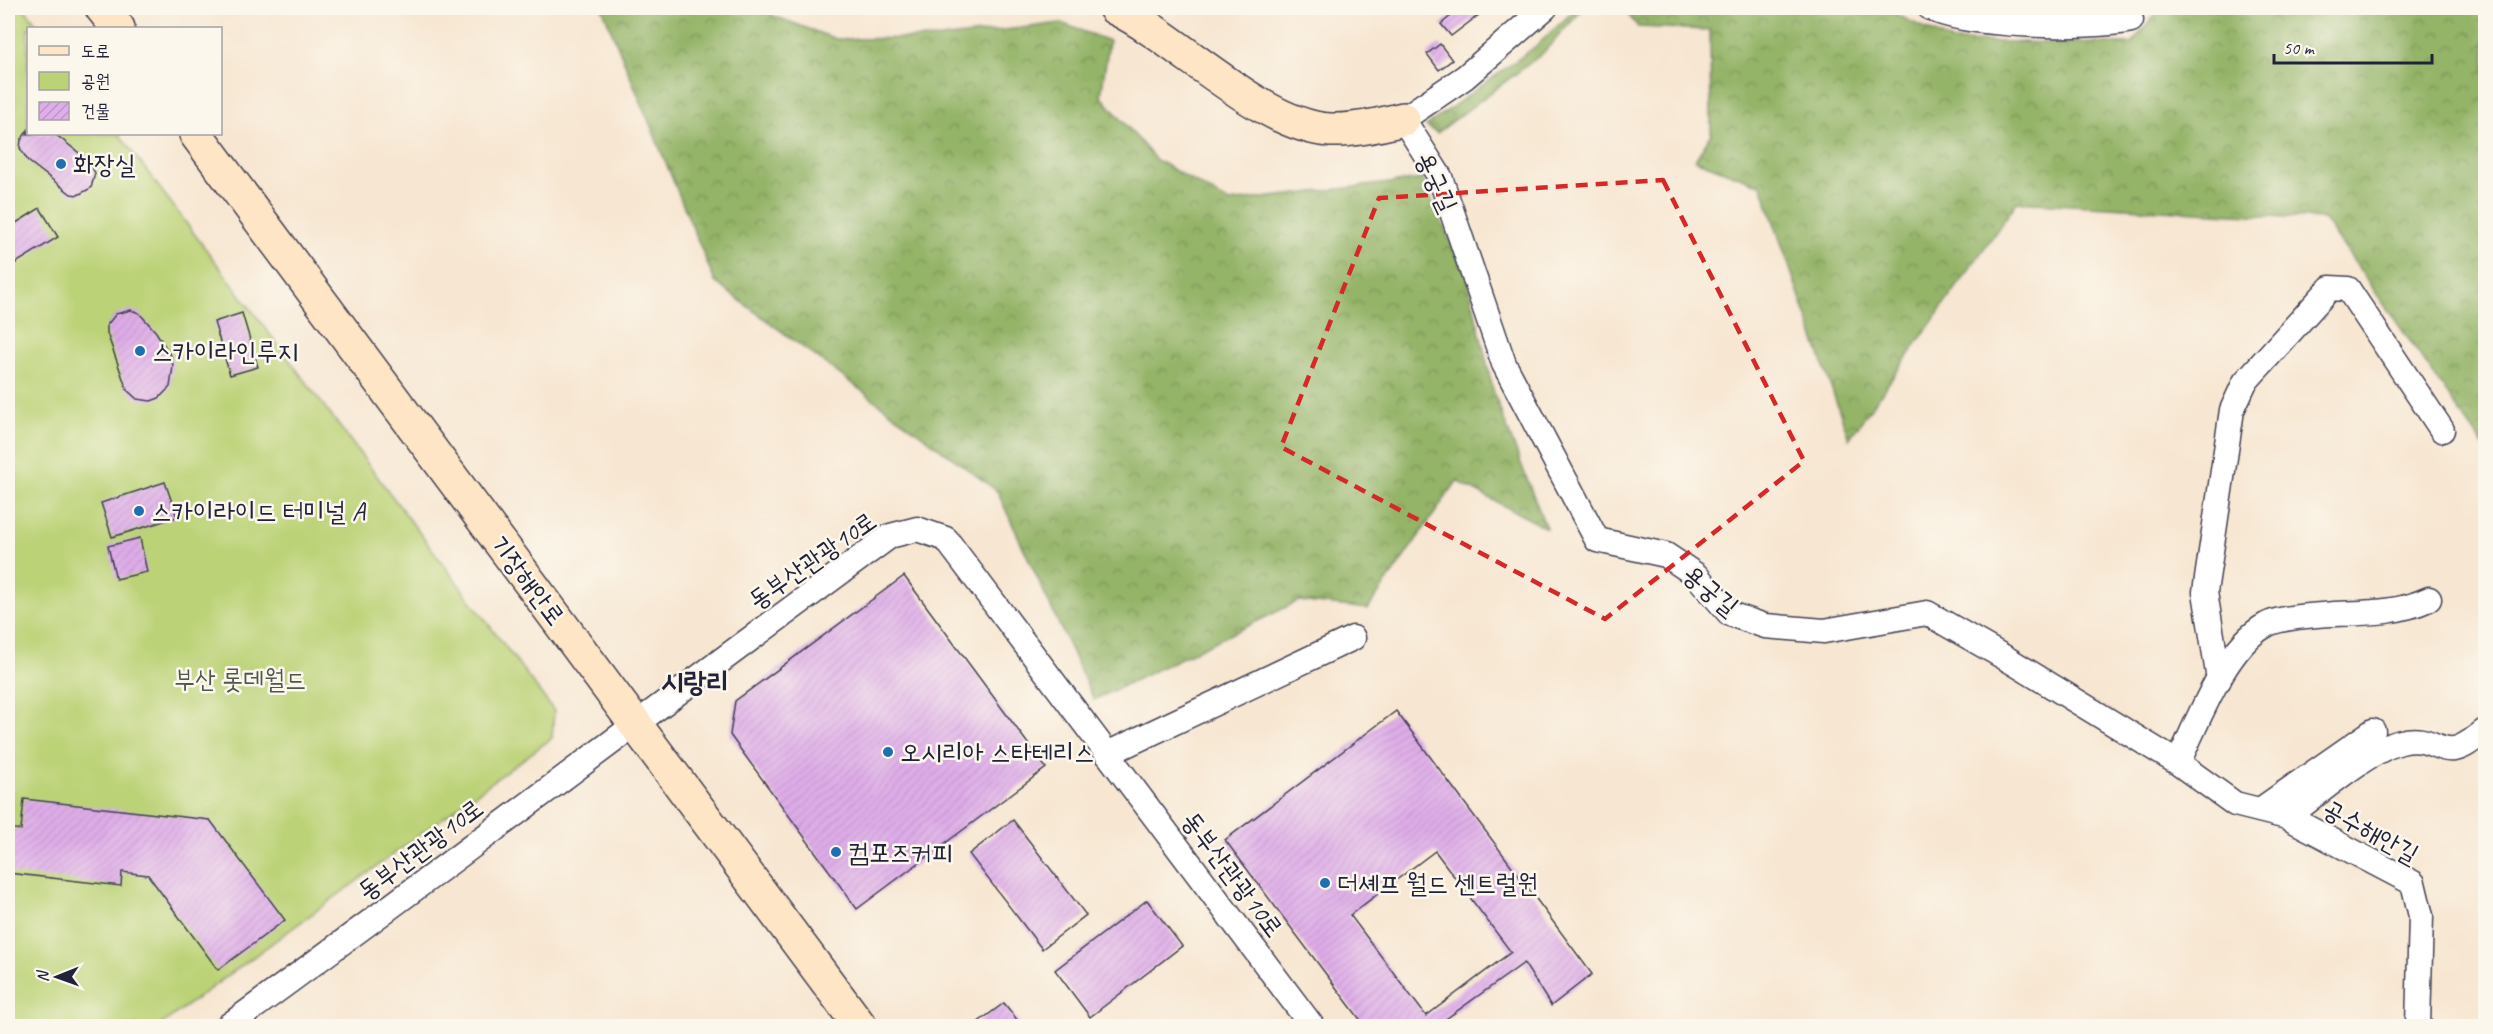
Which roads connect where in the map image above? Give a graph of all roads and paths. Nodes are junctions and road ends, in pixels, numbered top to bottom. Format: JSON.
{"nodes":[{"id":1,"x":1115,"y":8,"type":"edge"},
{"id":2,"x":1545,"y":8,"type":"edge"},
{"id":3,"x":1930,"y":8,"type":"edge"},
{"id":4,"x":2131,"y":20,"type":"dead end"},
{"id":5,"x":1403,"y":119,"type":"junction"},
{"id":6,"x":197,"y":135,"type":"edge"},
{"id":7,"x":2442,"y":430,"type":"dead end"},
{"id":8,"x":2429,"y":599,"type":"dead end"},
{"id":9,"x":1353,"y":638,"type":"dead end"},
{"id":10,"x":2219,"y":680,"type":"junction"},
{"id":11,"x":634,"y":723,"type":"junction"},
{"id":12,"x":2486,"y":730,"type":"edge"},
{"id":13,"x":2373,"y":731,"type":"dead end"},
{"id":14,"x":1107,"y":754,"type":"junction"},
{"id":15,"x":2178,"y":762,"type":"junction"},
{"id":16,"x":2260,"y":810,"type":"junction"},
{"id":17,"x":2287,"y":817,"type":"junction"},
{"id":18,"x":228,"y":1026,"type":"edge"},
{"id":19,"x":860,"y":1026,"type":"edge"},
{"id":20,"x":1312,"y":1026,"type":"edge"},
{"id":21,"x":2418,"y":1026,"type":"edge"}],
"edges":[{"from":1,"to":5,"type":"main road"},
{"from":2,"to":5,"type":"street"},
{"from":3,"to":4,"type":"street"},
{"from":5,"to":15,"type":"street","name":"용궁길"},
{"from":6,"to":11,"type":"main road","name":"기장해안로"},
{"from":7,"to":10,"type":"street"},
{"from":8,"to":10,"type":"street"},
{"from":9,"to":14,"type":"street"},
{"from":10,"to":15,"type":"street"},
{"from":11,"to":14,"type":"street","name":"동부산관광10로"},
{"from":11,"to":18,"type":"street","name":"동부산관광10로"},
{"from":11,"to":19,"type":"main road","name":"기장해안로"},
{"from":12,"to":17,"type":"street"},
{"from":13,"to":16,"type":"street"},
{"from":14,"to":20,"type":"street","name":"동부산관광10로"},
{"from":15,"to":16,"type":"street","name":"공수해안길"},
{"from":16,"to":17,"type":"street","name":"공수해안길"},
{"from":17,"to":21,"type":"street","name":"공수해안길"}]}
